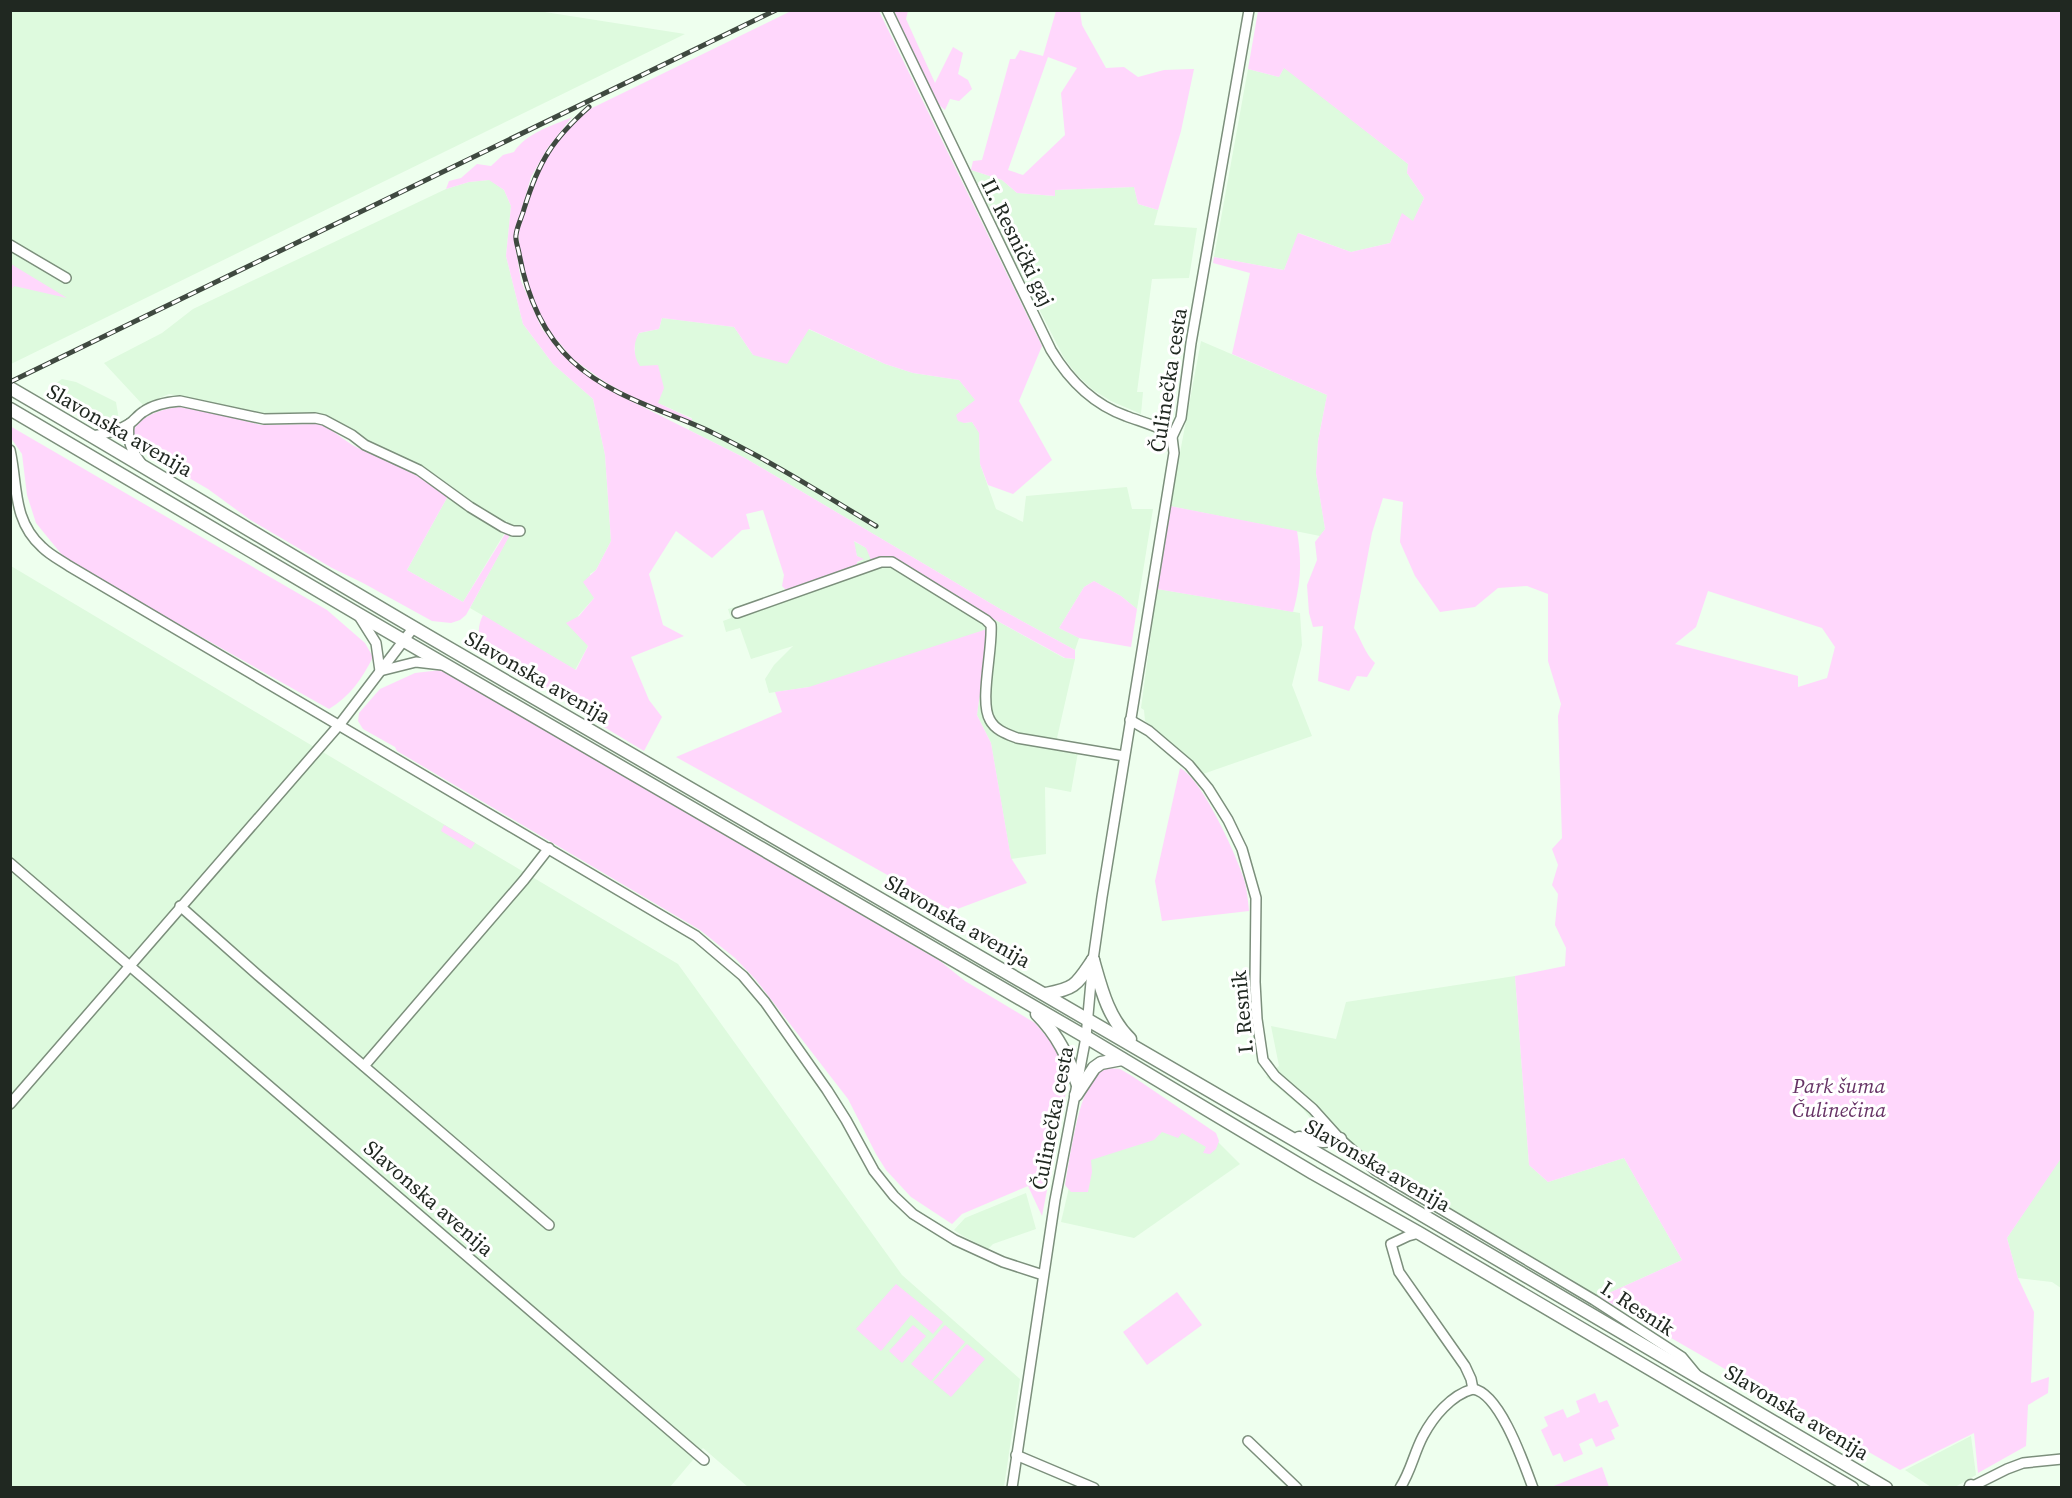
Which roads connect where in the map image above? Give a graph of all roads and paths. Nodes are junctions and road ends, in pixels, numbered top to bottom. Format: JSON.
{"nodes":[{"id":1,"x":887,"y":10,"type":"edge"},
{"id":2,"x":1249,"y":10,"type":"edge"},
{"id":3,"x":10,"y":245,"type":"edge"},
{"id":4,"x":66,"y":278,"type":"dead end"},
{"id":5,"x":10,"y":388,"type":"edge"},
{"id":6,"x":10,"y":409,"type":"edge"},
{"id":7,"x":129,"y":424,"type":"junction"},
{"id":8,"x":92,"y":436,"type":"junction"},
{"id":9,"x":1172,"y":436,"type":"junction"},
{"id":10,"x":10,"y":450,"type":"edge"},
{"id":11,"x":142,"y":465,"type":"junction"},
{"id":12,"x":520,"y":531,"type":"dead end"},
{"id":13,"x":737,"y":613,"type":"dead end"},
{"id":14,"x":358,"y":614,"type":"junction"},
{"id":15,"x":414,"y":627,"type":"junction"},
{"id":16,"x":403,"y":639,"type":"junction"},
{"id":17,"x":448,"y":666,"type":"junction"},
{"id":18,"x":380,"y":671,"type":"junction"},
{"id":19,"x":1130,"y":720,"type":"junction"},
{"id":20,"x":340,"y":724,"type":"junction"},
{"id":21,"x":1124,"y":756,"type":"junction"},
{"id":22,"x":549,"y":848,"type":"junction"},
{"id":23,"x":10,"y":863,"type":"edge"},
{"id":24,"x":180,"y":906,"type":"junction"},
{"id":25,"x":1093,"y":960,"type":"junction"},
{"id":26,"x":129,"y":966,"type":"junction"},
{"id":27,"x":1046,"y":994,"type":"junction"},
{"id":28,"x":1028,"y":1005,"type":"junction"},
{"id":29,"x":1088,"y":1020,"type":"junction"},
{"id":30,"x":1086,"y":1037,"type":"junction"},
{"id":31,"x":1145,"y":1053,"type":"junction"},
{"id":32,"x":1122,"y":1059,"type":"junction"},
{"id":33,"x":364,"y":1066,"type":"junction"},
{"id":34,"x":1077,"y":1090,"type":"junction"},
{"id":35,"x":10,"y":1104,"type":"edge"},
{"id":36,"x":1293,"y":1137,"type":"junction"},
{"id":37,"x":1340,"y":1139,"type":"junction"},
{"id":38,"x":549,"y":1225,"type":"dead end"},
{"id":39,"x":1419,"y":1233,"type":"junction"},
{"id":40,"x":1043,"y":1275,"type":"junction"},
{"id":41,"x":1696,"y":1375,"type":"junction"},
{"id":42,"x":1473,"y":1389,"type":"junction"},
{"id":43,"x":1248,"y":1441,"type":"dead end"},
{"id":44,"x":1016,"y":1455,"type":"junction"},
{"id":45,"x":2061,"y":1459,"type":"edge"},
{"id":46,"x":704,"y":1460,"type":"dead end"},
{"id":47,"x":1970,"y":1487,"type":"edge"},
{"id":48,"x":1012,"y":1488,"type":"edge"},
{"id":49,"x":1094,"y":1488,"type":"edge"},
{"id":50,"x":1297,"y":1488,"type":"edge"},
{"id":51,"x":1400,"y":1488,"type":"edge"},
{"id":52,"x":1533,"y":1488,"type":"edge"},
{"id":53,"x":1852,"y":1488,"type":"edge"},
{"id":54,"x":1886,"y":1488,"type":"edge"}],
"edges":[{"from":1,"to":9,"type":"street","name":"II. Resnički gaj"},
{"from":2,"to":9,"type":"street","name":"Čulinečka cesta"},
{"from":3,"to":4,"type":"street"},
{"from":5,"to":8,"type":"main road","name":"Slavonska avenija"},
{"from":6,"to":14,"type":"main road","name":"Slavonska avenija"},
{"from":7,"to":8,"type":"street"},
{"from":7,"to":11,"type":"street"},
{"from":7,"to":12,"type":"street"},
{"from":8,"to":11,"type":"main road","name":"Slavonska avenija"},
{"from":9,"to":19,"type":"street","name":"Čulinečka cesta"},
{"from":10,"to":20,"type":"street"},
{"from":11,"to":15,"type":"main road","name":"Slavonska avenija"},
{"from":13,"to":21,"type":"street"},
{"from":14,"to":16,"type":"main road","name":"Slavonska avenija"},
{"from":14,"to":18,"type":"street","name":"Slavonska avenija"},
{"from":15,"to":16,"type":"street"},
{"from":15,"to":27,"type":"main road","name":"Slavonska avenija"},
{"from":16,"to":17,"type":"main road","name":"Slavonska avenija"},
{"from":16,"to":18,"type":"street"},
{"from":17,"to":18,"type":"street","name":"Slavonska avenija"},
{"from":17,"to":28,"type":"main road","name":"Slavonska avenija"},
{"from":18,"to":20,"type":"street"},
{"from":19,"to":21,"type":"street","name":"Čulinečka cesta"},
{"from":19,"to":37,"type":"street","name":"I. Resnik"},
{"from":20,"to":22,"type":"street"},
{"from":20,"to":24,"type":"street"},
{"from":21,"to":25,"type":"street","name":"Čulinečka cesta"},
{"from":22,"to":33,"type":"street"},
{"from":22,"to":40,"type":"street"},
{"from":23,"to":26,"type":"street","name":"Slavonska avenija"},
{"from":24,"to":26,"type":"street"},
{"from":24,"to":33,"type":"street"},
{"from":25,"to":27,"type":"main road"},
{"from":25,"to":29,"type":"street","name":"Čulinečka cesta"},
{"from":25,"to":31,"type":"main road"},
{"from":26,"to":35,"type":"street"},
{"from":26,"to":46,"type":"street","name":"Slavonska avenija"},
{"from":27,"to":29,"type":"main road","name":"Slavonska avenija"},
{"from":28,"to":30,"type":"main road","name":"Slavonska avenija"},
{"from":28,"to":34,"type":"main road"},
{"from":29,"to":30,"type":"street","name":"Čulinečka cesta"},
{"from":29,"to":31,"type":"main road","name":"Slavonska avenija"},
{"from":30,"to":32,"type":"main road","name":"Slavonska avenija"},
{"from":30,"to":34,"type":"street","name":"Čulinečka cesta"},
{"from":31,"to":36,"type":"main road","name":"Slavonska avenija"},
{"from":32,"to":34,"type":"main road"},
{"from":32,"to":39,"type":"main road","name":"Slavonska avenija"},
{"from":33,"to":38,"type":"street"},
{"from":34,"to":40,"type":"street","name":"Čulinečka cesta"},
{"from":36,"to":37,"type":"main road"},
{"from":36,"to":41,"type":"main road","name":"Slavonska avenija"},
{"from":37,"to":41,"type":"street","name":"I. Resnik"},
{"from":39,"to":42,"type":"street","name":"Slavonska avenija"},
{"from":39,"to":53,"type":"main road","name":"Slavonska avenija"},
{"from":40,"to":44,"type":"street","name":"Čulinečka cesta"},
{"from":41,"to":54,"type":"main road","name":"Slavonska avenija"},
{"from":42,"to":51,"type":"street"},
{"from":42,"to":52,"type":"street"},
{"from":43,"to":50,"type":"street"},
{"from":44,"to":48,"type":"street","name":"Čulinečka cesta"},
{"from":44,"to":49,"type":"street"},
{"from":45,"to":47,"type":"street"}]}
